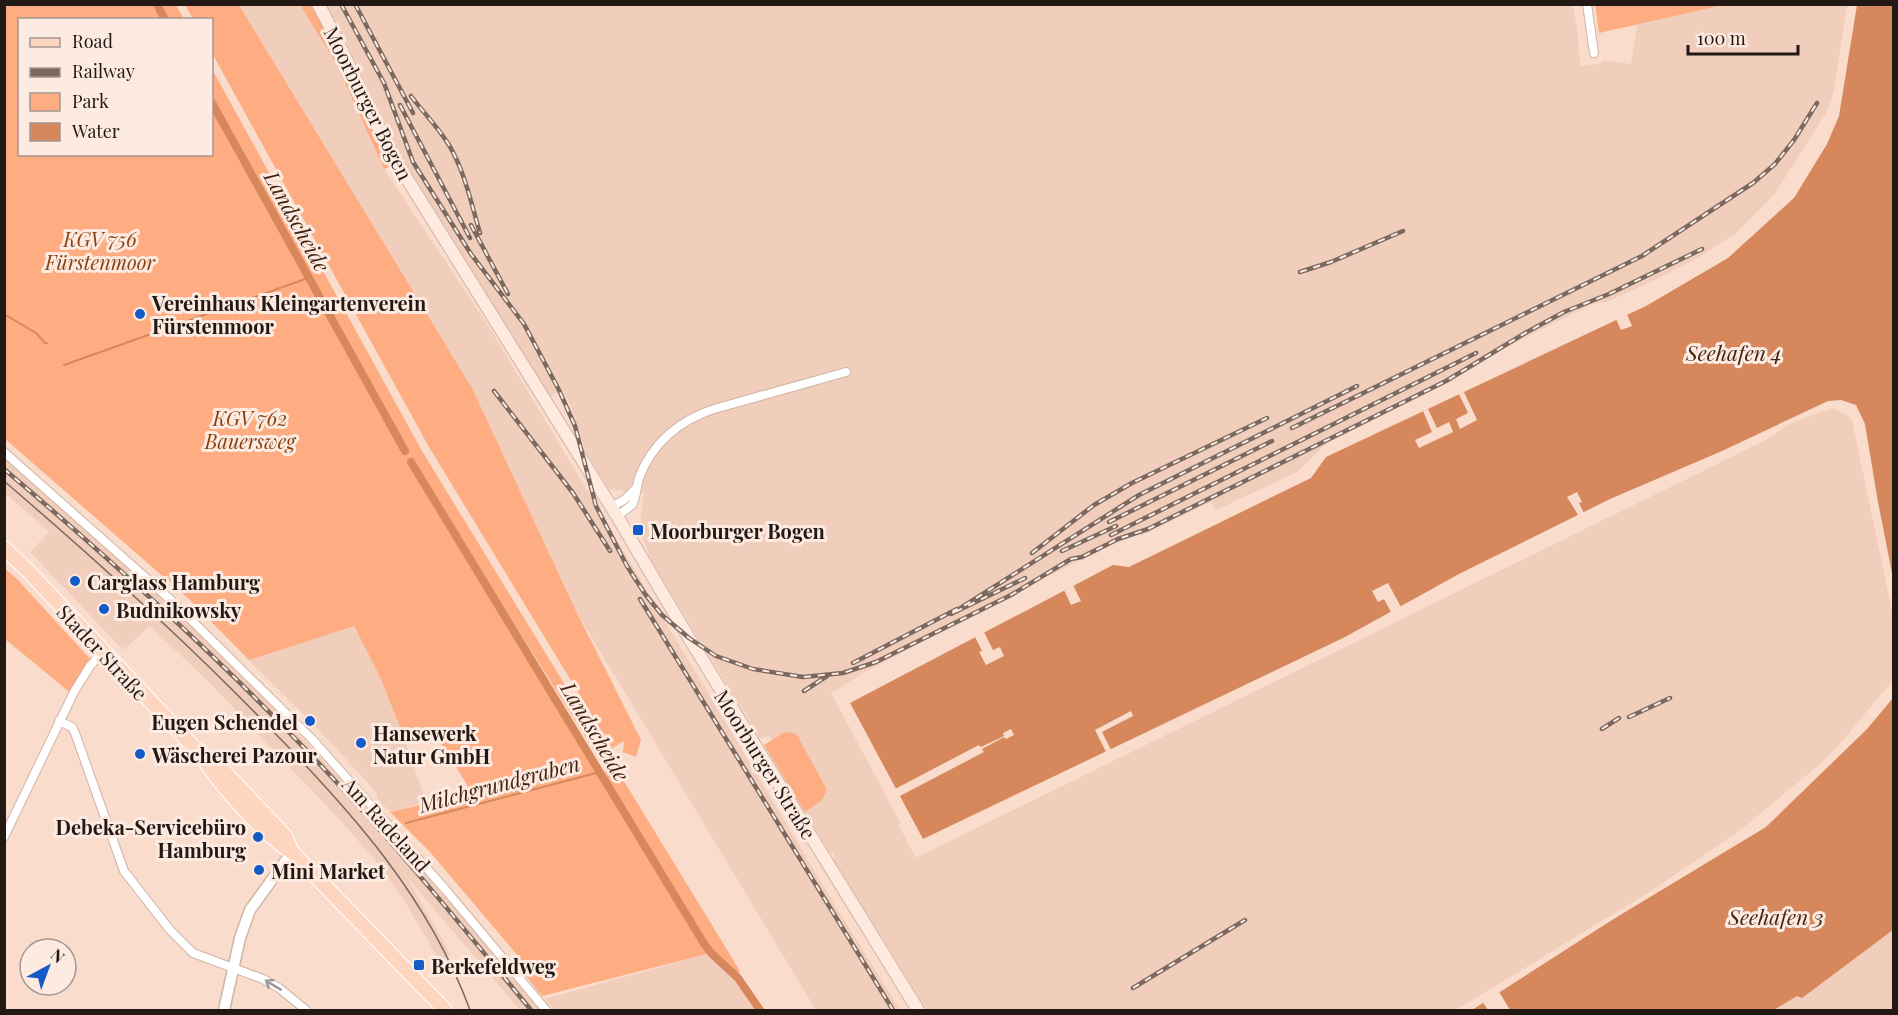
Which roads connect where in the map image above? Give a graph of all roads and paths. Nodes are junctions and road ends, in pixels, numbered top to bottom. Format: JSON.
{"nodes":[{"id":1,"x":318,"y":4,"type":"edge"},
{"id":2,"x":1587,"y":4,"type":"edge"},
{"id":3,"x":1594,"y":53,"type":"dead end"},
{"id":4,"x":846,"y":372,"type":"dead end"},
{"id":5,"x":4,"y":452,"type":"edge"},
{"id":6,"x":614,"y":512,"type":"junction"},
{"id":7,"x":4,"y":548,"type":"edge"},
{"id":8,"x":103,"y":652,"type":"junction"},
{"id":9,"x":59,"y":721,"type":"junction"},
{"id":10,"x":4,"y":837,"type":"edge"},
{"id":11,"x":292,"y":852,"type":"junction"},
{"id":12,"x":234,"y":968,"type":"junction"},
{"id":13,"x":224,"y":1011,"type":"edge"},
{"id":14,"x":306,"y":1011,"type":"edge"},
{"id":15,"x":446,"y":1011,"type":"edge"},
{"id":16,"x":546,"y":1011,"type":"edge"},
{"id":17,"x":918,"y":1011,"type":"edge"}],
"edges":[{"from":1,"to":6,"type":"main road","name":"Moorburger Bogen"},
{"from":2,"to":3,"type":"street"},
{"from":4,"to":6,"type":"street"},
{"from":5,"to":16,"type":"street","name":"Am Radeland"},
{"from":6,"to":17,"type":"main road","name":"Moorburger Straße"},
{"from":7,"to":8,"type":"main road","name":"Stader Straße"},
{"from":8,"to":9,"type":"street"},
{"from":8,"to":11,"type":"main road","name":"Stader Straße"},
{"from":9,"to":10,"type":"street"},
{"from":9,"to":12,"type":"street"},
{"from":11,"to":12,"type":"street"},
{"from":11,"to":15,"type":"main road","name":"Stader Straße"},
{"from":12,"to":13,"type":"street"},
{"from":14,"to":12,"type":"street","one_way":true}]}
